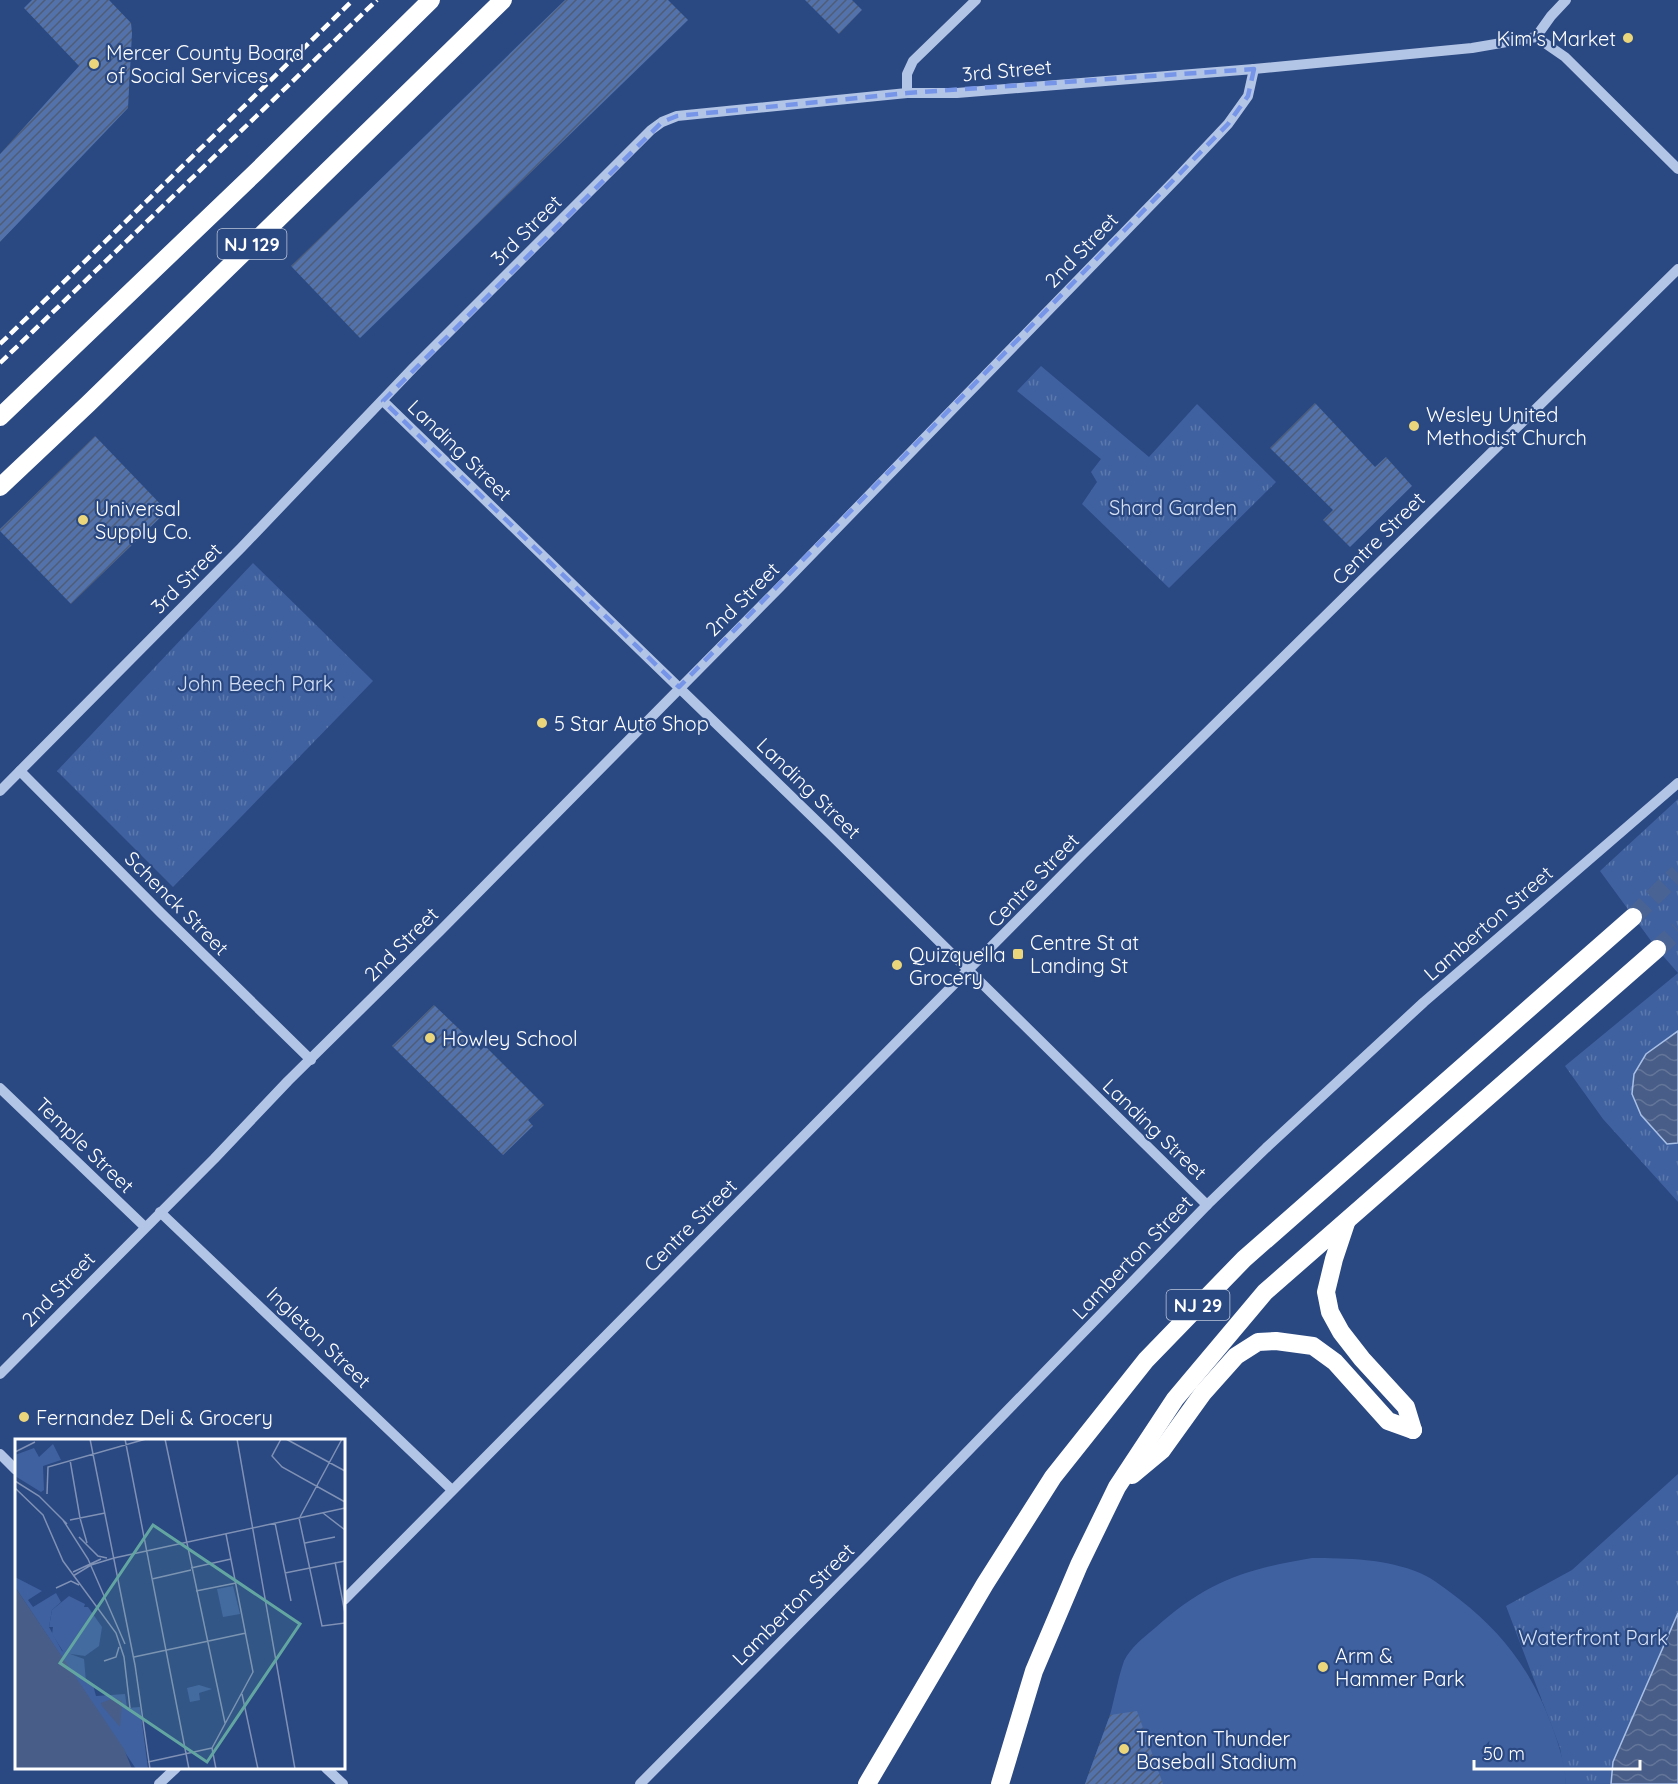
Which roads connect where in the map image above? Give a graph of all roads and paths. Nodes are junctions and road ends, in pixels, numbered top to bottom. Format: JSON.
{"nodes":[{"id":1,"x":431,"y":0,"type":"edge"},
{"id":2,"x":503,"y":0,"type":"edge"},
{"id":3,"x":976,"y":0,"type":"edge"},
{"id":4,"x":1566,"y":0,"type":"edge"},
{"id":5,"x":1536,"y":37,"type":"junction"},
{"id":6,"x":1254,"y":69,"type":"junction"},
{"id":7,"x":907,"y":93,"type":"junction"},
{"id":8,"x":1678,"y":169,"type":"edge"},
{"id":9,"x":1678,"y":269,"type":"edge"},
{"id":10,"x":383,"y":400,"type":"junction"},
{"id":11,"x":0,"y":417,"type":"edge"},
{"id":12,"x":0,"y":487,"type":"edge"},
{"id":13,"x":679,"y":687,"type":"junction"},
{"id":14,"x":20,"y":771,"type":"junction"},
{"id":15,"x":1678,"y":783,"type":"edge"},
{"id":16,"x":0,"y":791,"type":"edge"},
{"id":17,"x":1633,"y":917,"type":"tunnel mouth"},
{"id":18,"x":1656,"y":949,"type":"tunnel mouth"},
{"id":19,"x":969,"y":971,"type":"junction"},
{"id":20,"x":311,"y":1060,"type":"junction"},
{"id":21,"x":0,"y":1088,"type":"edge"},
{"id":22,"x":1207,"y":1205,"type":"junction"},
{"id":23,"x":160,"y":1212,"type":"junction"},
{"id":24,"x":1346,"y":1222,"type":"junction"},
{"id":25,"x":145,"y":1227,"type":"junction"},
{"id":26,"x":0,"y":1374,"type":"edge"},
{"id":27,"x":0,"y":1454,"type":"edge"},
{"id":28,"x":15,"y":1469,"type":"edge"},
{"id":29,"x":1117,"y":1487,"type":"junction"},
{"id":30,"x":452,"y":1490,"type":"junction"},
{"id":31,"x":345,"y":1599,"type":"edge"},
{"id":32,"x":174,"y":1769,"type":"edge"},
{"id":33,"x":328,"y":1769,"type":"edge"},
{"id":34,"x":159,"y":1784,"type":"edge"},
{"id":35,"x":343,"y":1784,"type":"edge"},
{"id":36,"x":640,"y":1784,"type":"edge"},
{"id":37,"x":867,"y":1784,"type":"edge"},
{"id":38,"x":1000,"y":1784,"type":"edge"}],
"edges":[{"from":1,"to":11,"type":"highway","number":"NJ 129"},
{"from":2,"to":12,"type":"highway","number":"NJ 129"},
{"from":3,"to":7,"type":"street"},
{"from":4,"to":5,"type":"street"},
{"from":5,"to":6,"type":"street"},
{"from":5,"to":8,"type":"street"},
{"from":6,"to":7,"type":"street","name":"3rd Street"},
{"from":6,"to":13,"type":"street","name":"2nd Street"},
{"from":7,"to":10,"type":"street","name":"3rd Street"},
{"from":9,"to":19,"type":"street","name":"Centre Street"},
{"from":10,"to":13,"type":"street","name":"Landing Street"},
{"from":10,"to":14,"type":"street","name":"3rd Street"},
{"from":13,"to":19,"type":"street","name":"Landing Street"},
{"from":13,"to":20,"type":"street","name":"2nd Street"},
{"from":14,"to":16,"type":"street","name":"3rd Street"},
{"from":14,"to":20,"type":"street","name":"Schenck Street"},
{"from":15,"to":22,"type":"street","name":"Lamberton Street"},
{"from":17,"to":37,"type":"highway","number":"NJ 29"},
{"from":18,"to":24,"type":"highway","number":"NJ 29"},
{"from":19,"to":22,"type":"street","name":"Landing Street"},
{"from":19,"to":30,"type":"street","name":"Centre Street"},
{"from":20,"to":23,"type":"street","name":"2nd Street"},
{"from":21,"to":25,"type":"street","name":"Temple Street"},
{"from":22,"to":36,"type":"street","name":"Lamberton Street"},
{"from":23,"to":25,"type":"street","name":"2nd Street"},
{"from":23,"to":30,"type":"street","name":"Ingleton Street"},
{"from":24,"to":29,"type":"highway","number":"NJ 29"},
{"from":24,"to":29,"type":"highway"},
{"from":25,"to":26,"type":"street","name":"2nd Street"},
{"from":27,"to":28,"type":"street"},
{"from":29,"to":38,"type":"highway","number":"NJ 29"},
{"from":30,"to":31,"type":"street","name":"Centre Street"},
{"from":32,"to":34,"type":"street"},
{"from":33,"to":35,"type":"street"}]}
